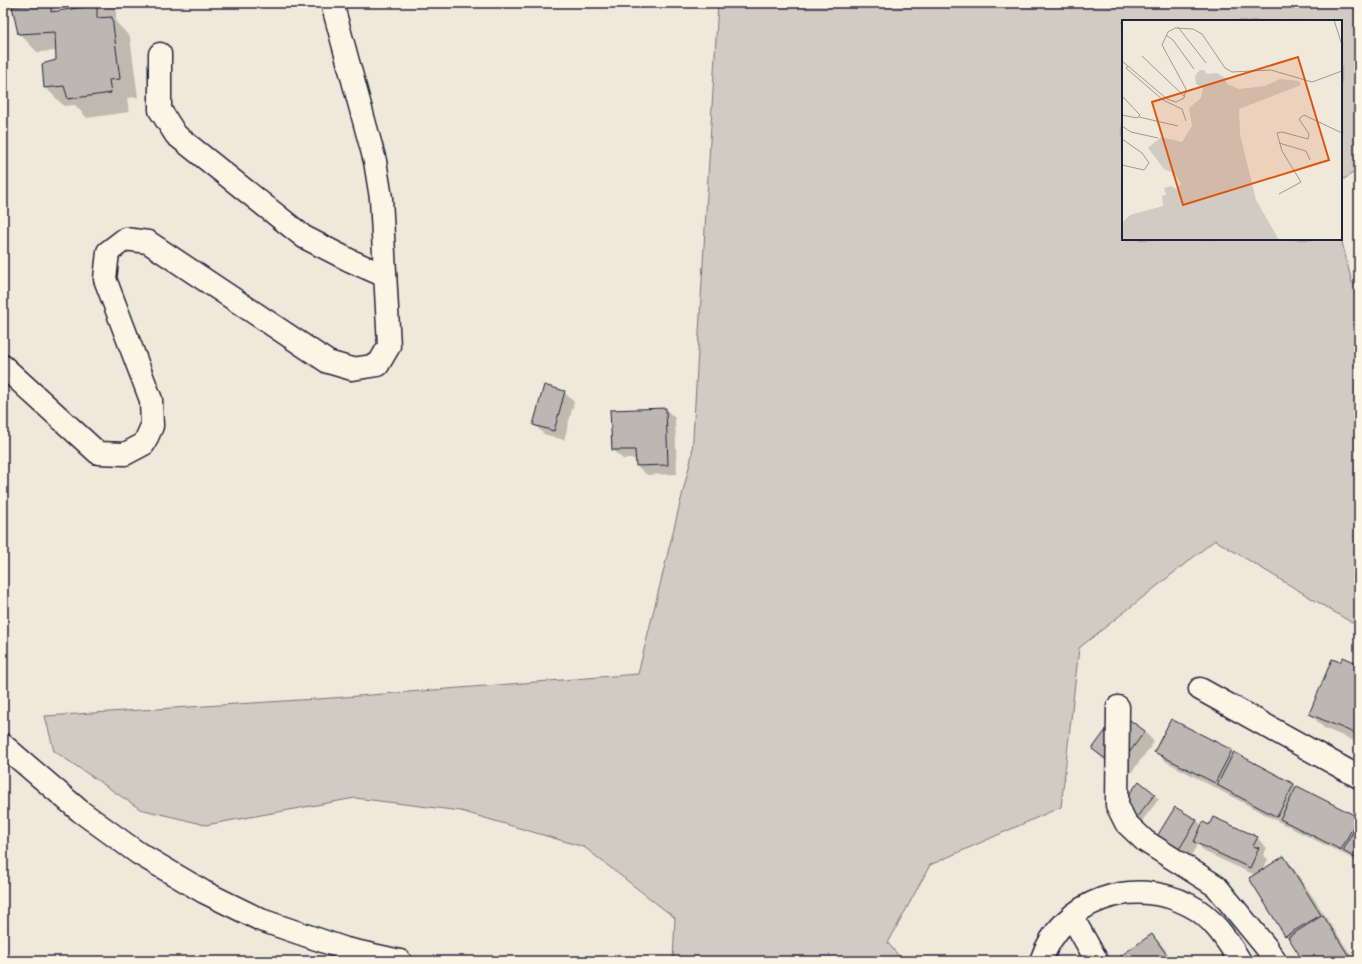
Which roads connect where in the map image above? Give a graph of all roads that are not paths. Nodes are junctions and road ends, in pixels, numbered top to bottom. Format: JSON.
{"nodes":[{"id":1,"x":332,"y":3,"type":"edge"},
{"id":2,"x":160,"y":54,"type":"dead end"},
{"id":3,"x":385,"y":276,"type":"junction"},
{"id":4,"x":3,"y":366,"type":"edge"},
{"id":5,"x":1200,"y":689,"type":"dead end"},
{"id":6,"x":1118,"y":707,"type":"dead end"},
{"id":7,"x":3,"y":745,"type":"edge"},
{"id":8,"x":1359,"y":777,"type":"edge"},
{"id":9,"x":1072,"y":917,"type":"junction"},
{"id":10,"x":400,"y":961,"type":"edge"},
{"id":11,"x":1041,"y":961,"type":"edge"},
{"id":12,"x":1097,"y":961,"type":"edge"},
{"id":13,"x":1240,"y":961,"type":"edge"},
{"id":14,"x":1275,"y":961,"type":"edge"}],
"edges":[{"from":1,"to":3,"type":"street"},
{"from":2,"to":3,"type":"street"},
{"from":3,"to":4,"type":"street"},
{"from":5,"to":8,"type":"street"},
{"from":6,"to":14,"type":"street"},
{"from":7,"to":10,"type":"street"},
{"from":9,"to":11,"type":"street"},
{"from":9,"to":12,"type":"street"},
{"from":9,"to":13,"type":"street"}]}
